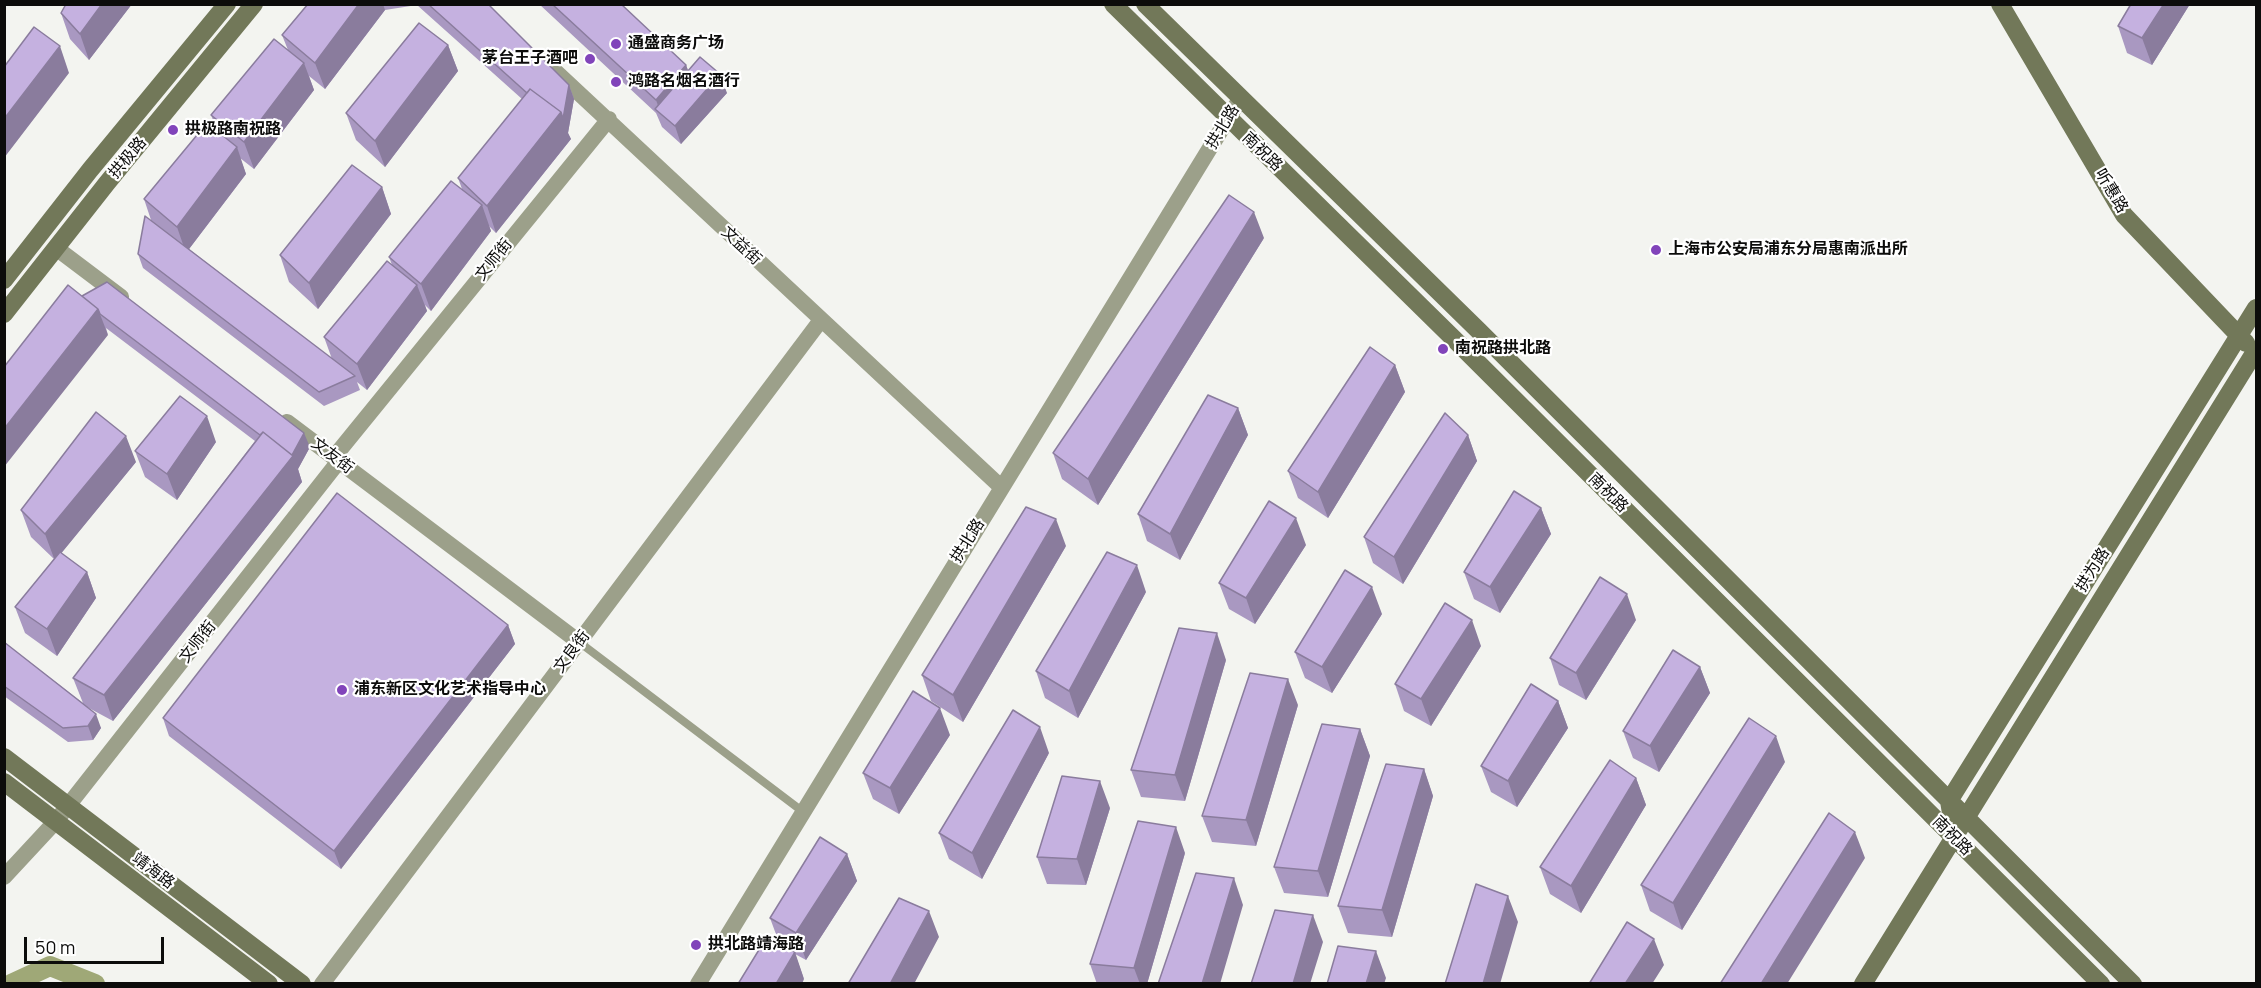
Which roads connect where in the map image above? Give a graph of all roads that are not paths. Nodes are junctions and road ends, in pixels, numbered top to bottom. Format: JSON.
{"nodes":[{"id":1,"x":226,"y":4,"type":"edge"},
{"id":2,"x":254,"y":4,"type":"edge"},
{"id":3,"x":1113,"y":4,"type":"edge"},
{"id":4,"x":1145,"y":4,"type":"edge"},
{"id":5,"x":2000,"y":4,"type":"edge"},
{"id":6,"x":524,"y":43,"type":"edge"},
{"id":7,"x":1240,"y":99,"type":"junction"},
{"id":8,"x":609,"y":119,"type":"junction"},
{"id":9,"x":1228,"y":119,"type":"junction"},
{"id":10,"x":56,"y":248,"type":"junction"},
{"id":11,"x":4,"y":280,"type":"edge"},
{"id":12,"x":2256,"y":308,"type":"edge"},
{"id":13,"x":137,"y":309,"type":"edge"},
{"id":14,"x":4,"y":315,"type":"edge"},
{"id":15,"x":821,"y":320,"type":"junction"},
{"id":16,"x":2239,"y":336,"type":"junction"},
{"id":17,"x":2256,"y":351,"type":"edge"},
{"id":18,"x":277,"y":414,"type":"edge"},
{"id":19,"x":336,"y":459,"type":"junction"},
{"id":20,"x":1001,"y":487,"type":"junction"},
{"id":21,"x":579,"y":642,"type":"junction"},
{"id":22,"x":4,"y":757,"type":"edge"},
{"id":23,"x":4,"y":782,"type":"edge"},
{"id":24,"x":1949,"y":801,"type":"junction"},
{"id":25,"x":68,"y":806,"type":"junction"},
{"id":26,"x":802,"y":811,"type":"junction"},
{"id":27,"x":1965,"y":817,"type":"junction"},
{"id":28,"x":56,"y":821,"type":"junction"},
{"id":29,"x":1953,"y":837,"type":"junction"},
{"id":30,"x":4,"y":878,"type":"edge"},
{"id":31,"x":269,"y":984,"type":"edge"},
{"id":32,"x":302,"y":984,"type":"edge"},
{"id":33,"x":322,"y":984,"type":"edge"},
{"id":34,"x":698,"y":984,"type":"edge"},
{"id":35,"x":1863,"y":984,"type":"edge"},
{"id":36,"x":2101,"y":984,"type":"edge"},
{"id":37,"x":2133,"y":984,"type":"edge"}],
"edges":[{"from":1,"to":11,"type":"main road","name":"拱极路"},
{"from":2,"to":10,"type":"main road","name":"拱极路"},
{"from":3,"to":9,"type":"main road","name":"南祝路"},
{"from":4,"to":7,"type":"main road","name":"南祝路"},
{"from":5,"to":16,"type":"main road","name":"听惠路"},
{"from":6,"to":8,"type":"street","name":"文益街"},
{"from":7,"to":9,"type":"street","name":"拱北路"},
{"from":7,"to":24,"type":"main road","name":"南祝路"},
{"from":8,"to":15,"type":"street","name":"文益街"},
{"from":8,"to":19,"type":"street","name":"文师街"},
{"from":9,"to":20,"type":"street","name":"拱北路"},
{"from":9,"to":29,"type":"main road","name":"南祝路"},
{"from":10,"to":13,"type":"street"},
{"from":10,"to":14,"type":"main road","name":"拱极路"},
{"from":12,"to":16,"type":"main road","name":"拱为路"},
{"from":15,"to":20,"type":"street","name":"文益街"},
{"from":15,"to":21,"type":"street","name":"文良街"},
{"from":16,"to":17,"type":"main road","name":"听惠路"},
{"from":16,"to":24,"type":"main road","name":"拱为路"},
{"from":17,"to":27,"type":"main road","name":"拱为路"},
{"from":18,"to":19,"type":"street","name":"文友街"},
{"from":19,"to":21,"type":"street","name":"文友街"},
{"from":19,"to":25,"type":"street","name":"文师街"},
{"from":20,"to":26,"type":"street","name":"拱北路"},
{"from":21,"to":26,"type":"lane"},
{"from":21,"to":33,"type":"street","name":"文良街"},
{"from":22,"to":25,"type":"main road","name":"靖海路"},
{"from":23,"to":28,"type":"main road","name":"靖海路"},
{"from":24,"to":27,"type":"main road","name":"南祝路"},
{"from":24,"to":29,"type":"main road"},
{"from":25,"to":28,"type":"street","name":"文师街"},
{"from":25,"to":32,"type":"main road","name":"靖海路"},
{"from":26,"to":34,"type":"street","name":"拱北路"},
{"from":27,"to":29,"type":"main road","name":"拱为路"},
{"from":27,"to":37,"type":"main road","name":"南祝路"},
{"from":28,"to":30,"type":"street","name":"文师街"},
{"from":28,"to":31,"type":"main road","name":"靖海路"},
{"from":29,"to":35,"type":"main road","name":"拱为路"},
{"from":29,"to":36,"type":"main road","name":"南祝路"}]}
